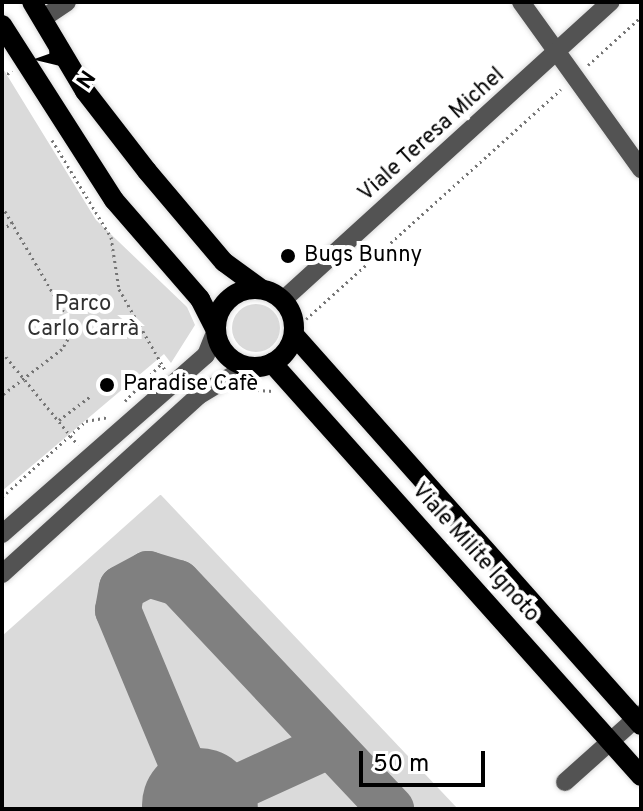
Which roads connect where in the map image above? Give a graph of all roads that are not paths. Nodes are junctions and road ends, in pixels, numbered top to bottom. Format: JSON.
{"nodes":[{"id":1,"x":67,"y":2,"type":"edge"},
{"id":2,"x":521,"y":2,"type":"edge"},
{"id":3,"x":611,"y":2,"type":"edge"},
{"id":4,"x":37,"y":10,"type":"edge"},
{"id":5,"x":2,"y":25,"type":"edge"},
{"id":6,"x":558,"y":52,"type":"junction"},
{"id":7,"x":641,"y":169,"type":"edge"},
{"id":8,"x":261,"y":289,"type":"junction"},
{"id":9,"x":283,"y":300,"type":"junction"},
{"id":10,"x":216,"y":330,"type":"junction"},
{"id":11,"x":299,"y":330,"type":"junction"},
{"id":12,"x":272,"y":363,"type":"junction"},
{"id":13,"x":248,"y":366,"type":"junction"},
{"id":14,"x":2,"y":534,"type":"edge"},
{"id":15,"x":2,"y":574,"type":"edge"},
{"id":16,"x":639,"y":720,"type":"edge"},
{"id":17,"x":610,"y":742,"type":"junction"},
{"id":18,"x":641,"y":776,"type":"edge"},
{"id":19,"x":565,"y":782,"type":"dead end"}],
"edges":[{"from":1,"to":4,"type":"street"},
{"from":2,"to":6,"type":"street"},
{"from":3,"to":6,"type":"street","name":"Viale Teresa Michel"},
{"from":4,"to":8,"type":"main road"},
{"from":5,"to":10,"type":"main road"},
{"from":6,"to":7,"type":"street"},
{"from":6,"to":9,"type":"street","name":"Viale Teresa Michel"},
{"from":8,"to":9,"type":"main road"},
{"from":8,"to":10,"type":"main road"},
{"from":9,"to":11,"type":"main road"},
{"from":10,"to":13,"type":"main road"},
{"from":10,"to":14,"type":"street"},
{"from":11,"to":12,"type":"main road"},
{"from":11,"to":16,"type":"main road","name":"Viale Milite Ignoto"},
{"from":12,"to":13,"type":"main road"},
{"from":12,"to":17,"type":"main road","name":"Viale Milite Ignoto"},
{"from":13,"to":15,"type":"street"},
{"from":16,"to":17,"type":"street"},
{"from":17,"to":18,"type":"main road","name":"Viale Milite Ignoto"},
{"from":17,"to":19,"type":"street"}]}
